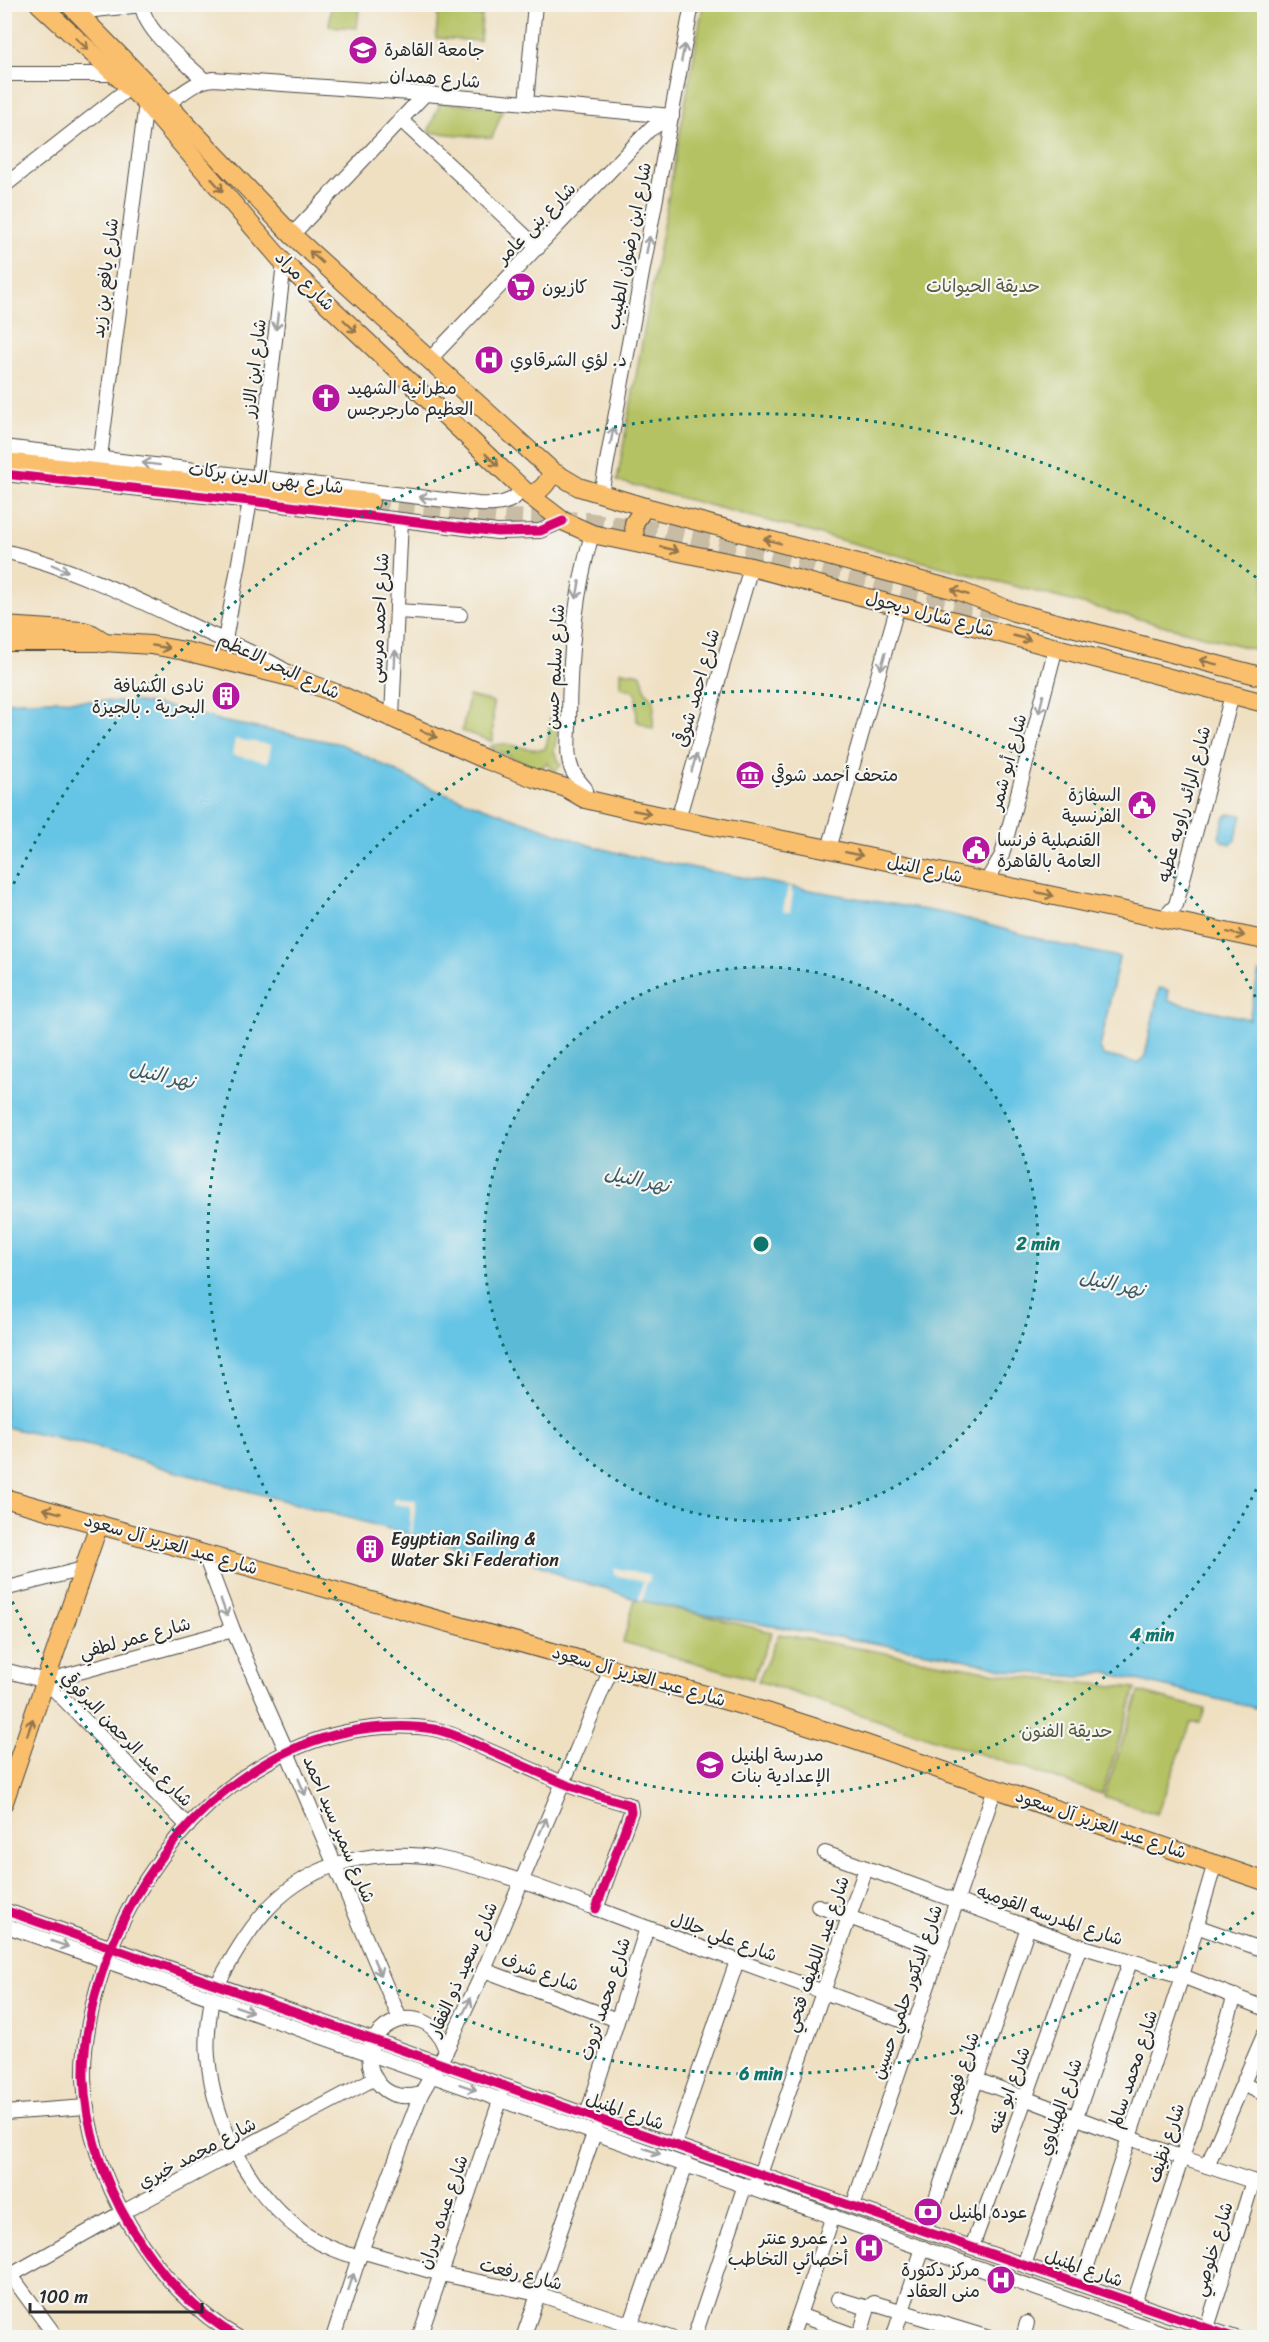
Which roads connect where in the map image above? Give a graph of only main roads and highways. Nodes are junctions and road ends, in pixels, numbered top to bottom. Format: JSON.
{"nodes":[{"id":1,"x":39,"y":4,"type":"edge"},
{"id":2,"x":73,"y":8,"type":"edge"},
{"id":3,"x":4,"y":462,"type":"edge"},
{"id":4,"x":552,"y":471,"type":"junction"},
{"id":5,"x":526,"y":492,"type":"junction"},
{"id":6,"x":601,"y":494,"type":"joint"},
{"id":7,"x":370,"y":502,"type":"tunnel mouth"},
{"id":8,"x":645,"y":507,"type":"junction"},
{"id":9,"x":592,"y":534,"type":"joint"},
{"id":10,"x":635,"y":542,"type":"junction"},
{"id":11,"x":4,"y":627,"type":"edge"},
{"id":12,"x":4,"y":642,"type":"edge"},
{"id":13,"x":103,"y":642,"type":"junction"},
{"id":14,"x":1264,"y":677,"type":"edge"},
{"id":15,"x":1264,"y":703,"type":"edge"},
{"id":16,"x":585,"y":799,"type":"joint"},
{"id":17,"x":1264,"y":940,"type":"edge"},
{"id":18,"x":4,"y":1498,"type":"edge"},
{"id":19,"x":99,"y":1524,"type":"junction"},
{"id":20,"x":4,"y":1802,"type":"edge"},
{"id":21,"x":1264,"y":1881,"type":"edge"}],
"edges":[{"from":1,"to":5,"type":"main road","name":"شارع مراد","one_way":true},
{"from":4,"to":2,"type":"main road","name":"شارع مراد","one_way":true},
{"from":3,"to":7,"type":"main road","name":"شارع بهى الدين بركات"},
{"from":4,"to":5,"type":"main road"},
{"from":4,"to":6,"type":"main road","name":"شارع مراد"},
{"from":5,"to":9,"type":"main road","name":"شارع مراد"},
{"from":6,"to":8,"type":"main road","name":"شارع شارل ديجول"},
{"from":8,"to":10,"type":"main road"},
{"from":14,"to":8,"type":"main road","name":"شارع شارل ديجول","one_way":true},
{"from":9,"to":10,"type":"main road","name":"شارع شارل ديجول"},
{"from":10,"to":15,"type":"main road","name":"شارع شارل ديجول","one_way":true},
{"from":11,"to":13,"type":"highway"},
{"from":12,"to":13,"type":"main road"},
{"from":13,"to":16,"type":"main road","name":"شارع البحر الاعظم","one_way":true},
{"from":16,"to":17,"type":"main road","name":"شارع النيل","one_way":true},
{"from":19,"to":18,"type":"main road","name":"شارع عبد العزيز آل سعود","one_way":true},
{"from":20,"to":19,"type":"main road","one_way":true},
{"from":19,"to":21,"type":"main road","name":"شارع عبد العزيز آل سعود"}]}
